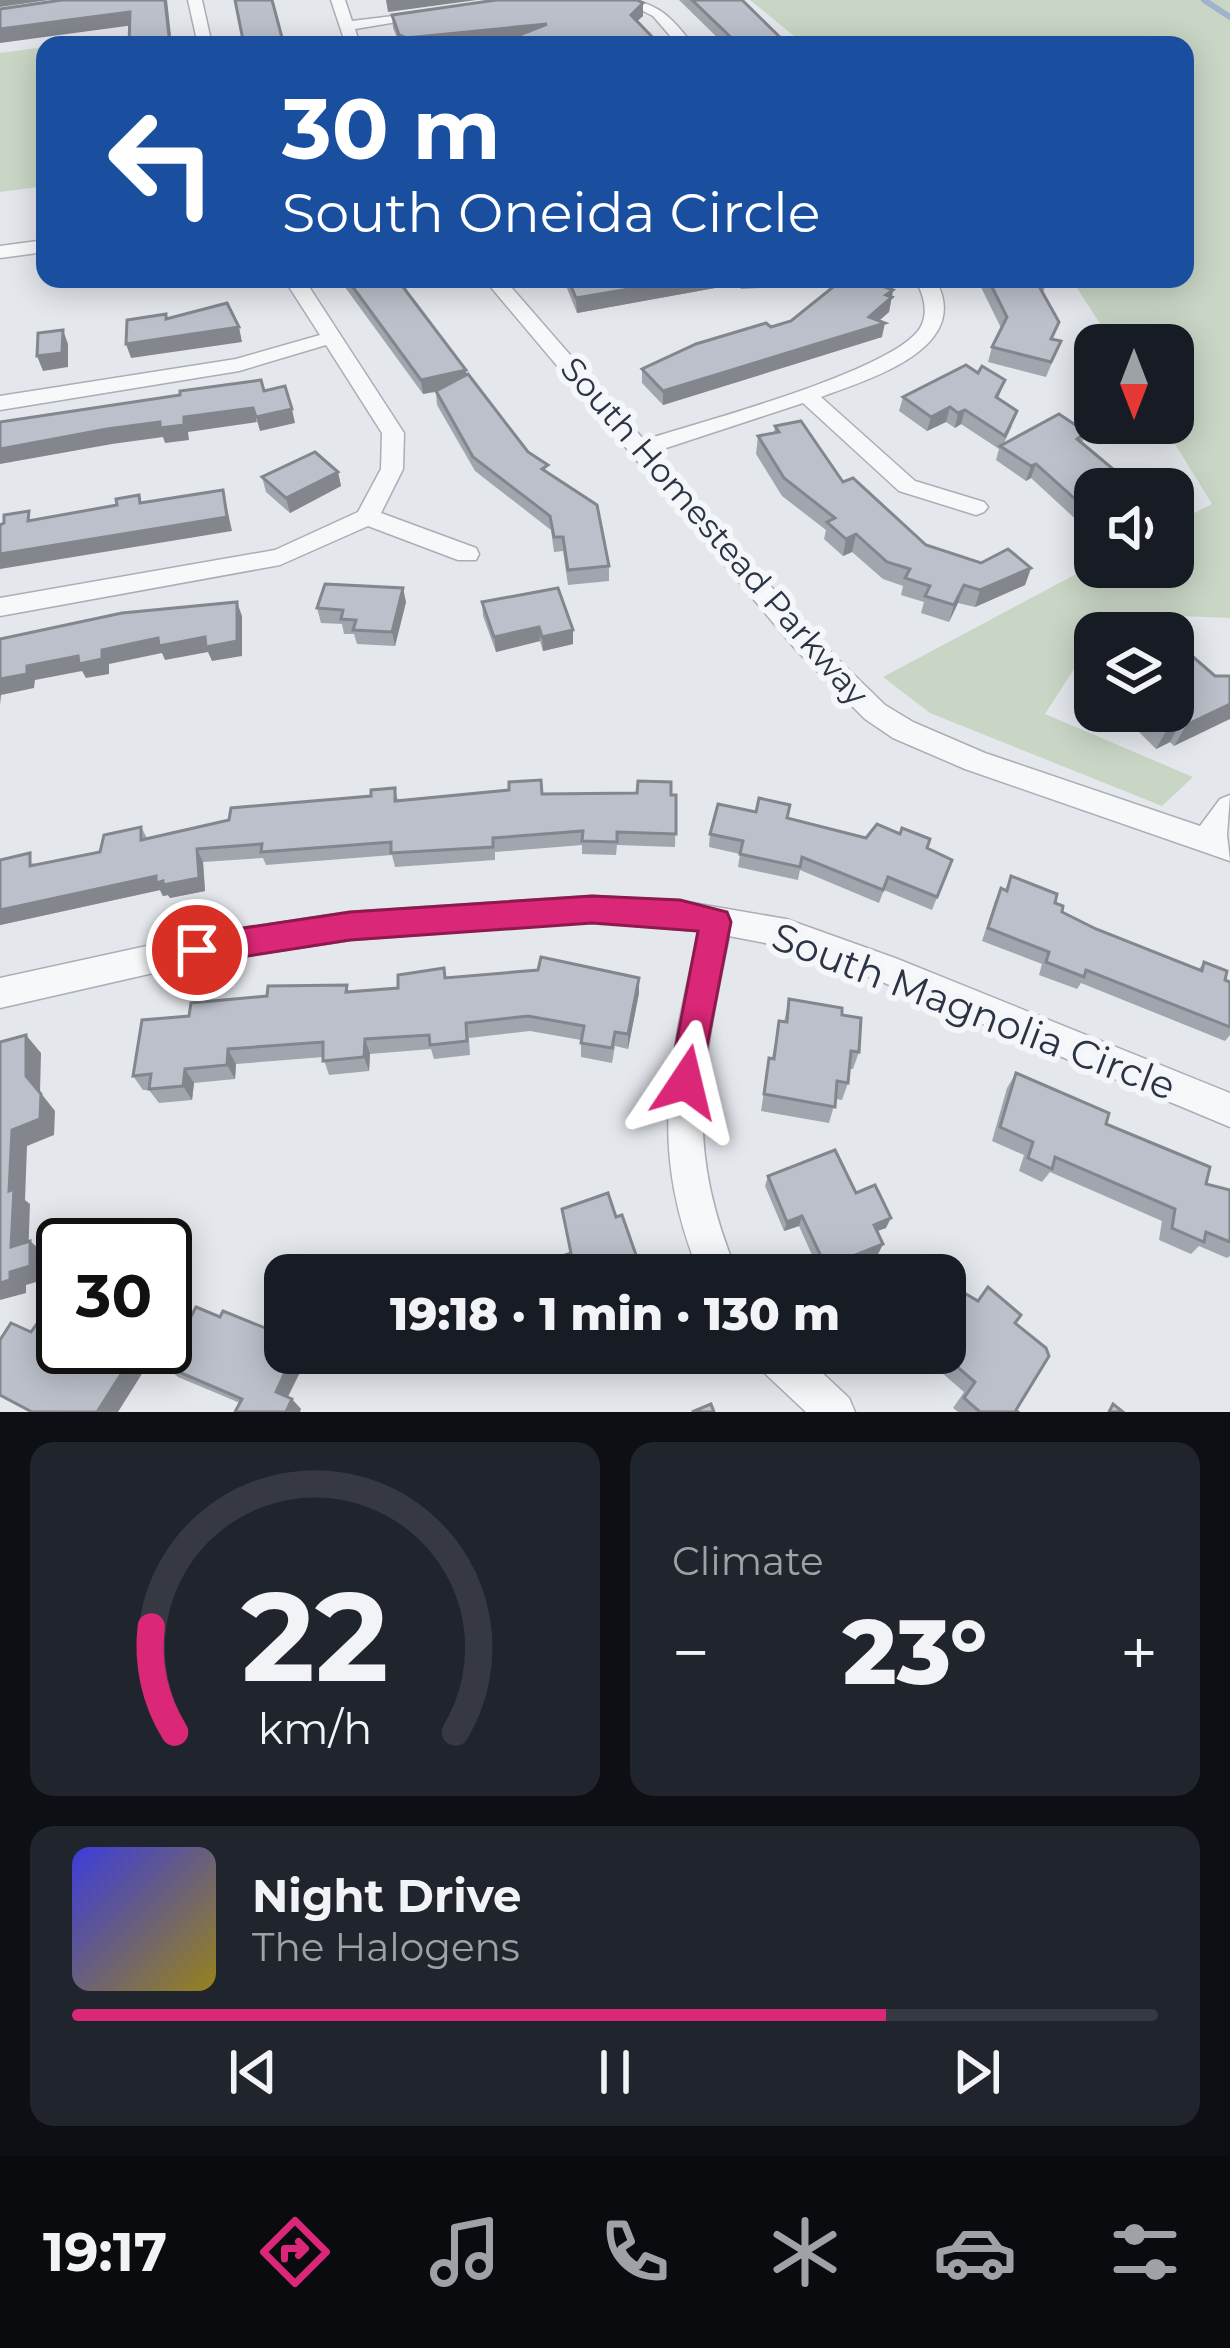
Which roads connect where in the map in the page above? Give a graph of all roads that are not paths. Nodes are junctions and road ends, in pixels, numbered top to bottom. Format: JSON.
{"nodes":[{"id":1,"x":195,"y":0,"type":"edge"},
{"id":2,"x":338,"y":0,"type":"edge"},
{"id":3,"x":628,"y":0,"type":"edge"},
{"id":4,"x":435,"y":15,"type":"edge"},
{"id":5,"x":347,"y":26,"type":"junction"},
{"id":6,"x":203,"y":36,"type":"edge"},
{"id":7,"x":350,"y":36,"type":"edge"},
{"id":8,"x":678,"y":36,"type":"edge"},
{"id":9,"x":36,"y":247,"type":"edge"},
{"id":10,"x":0,"y":252,"type":"edge"},
{"id":11,"x":300,"y":288,"type":"edge"},
{"id":12,"x":502,"y":288,"type":"edge"},
{"id":13,"x":929,"y":288,"type":"edge"},
{"id":14,"x":333,"y":337,"type":"junction"},
{"id":15,"x":805,"y":394,"type":"junction"},
{"id":16,"x":0,"y":403,"type":"edge"},
{"id":17,"x":640,"y":448,"type":"junction"},
{"id":18,"x":976,"y":507,"type":"dead end"},
{"id":19,"x":367,"y":518,"type":"junction"},
{"id":20,"x":467,"y":554,"type":"dead end"},
{"id":21,"x":0,"y":607,"type":"edge"},
{"id":22,"x":1230,"y":807,"type":"edge"},
{"id":23,"x":1218,"y":844,"type":"edge"},
{"id":24,"x":716,"y":922,"type":"junction"},
{"id":25,"x":0,"y":993,"type":"edge"},
{"id":26,"x":1230,"y":1110,"type":"edge"},
{"id":27,"x":708,"y":1254,"type":"edge"},
{"id":28,"x":794,"y":1374,"type":"edge"},
{"id":29,"x":835,"y":1412,"type":"edge"}],
"edges":[{"from":1,"to":6,"type":"street"},
{"from":2,"to":5,"type":"street"},
{"from":3,"to":8,"type":"street"},
{"from":4,"to":5,"type":"street"},
{"from":5,"to":7,"type":"street"},
{"from":9,"to":10,"type":"street"},
{"from":11,"to":14,"type":"street"},
{"from":12,"to":17,"type":"street","name":"South Homestead Parkway"},
{"from":13,"to":15,"type":"street"},
{"from":14,"to":16,"type":"street"},
{"from":14,"to":19,"type":"street"},
{"from":15,"to":17,"type":"street"},
{"from":15,"to":18,"type":"street"},
{"from":17,"to":23,"type":"street","name":"South Homestead Parkway"},
{"from":19,"to":20,"type":"street"},
{"from":19,"to":21,"type":"street"},
{"from":22,"to":23,"type":"street"},
{"from":24,"to":25,"type":"street","name":"South Magnolia Circle"},
{"from":24,"to":26,"type":"street","name":"South Magnolia Circle"},
{"from":24,"to":27,"type":"street"},
{"from":28,"to":29,"type":"street"}]}
